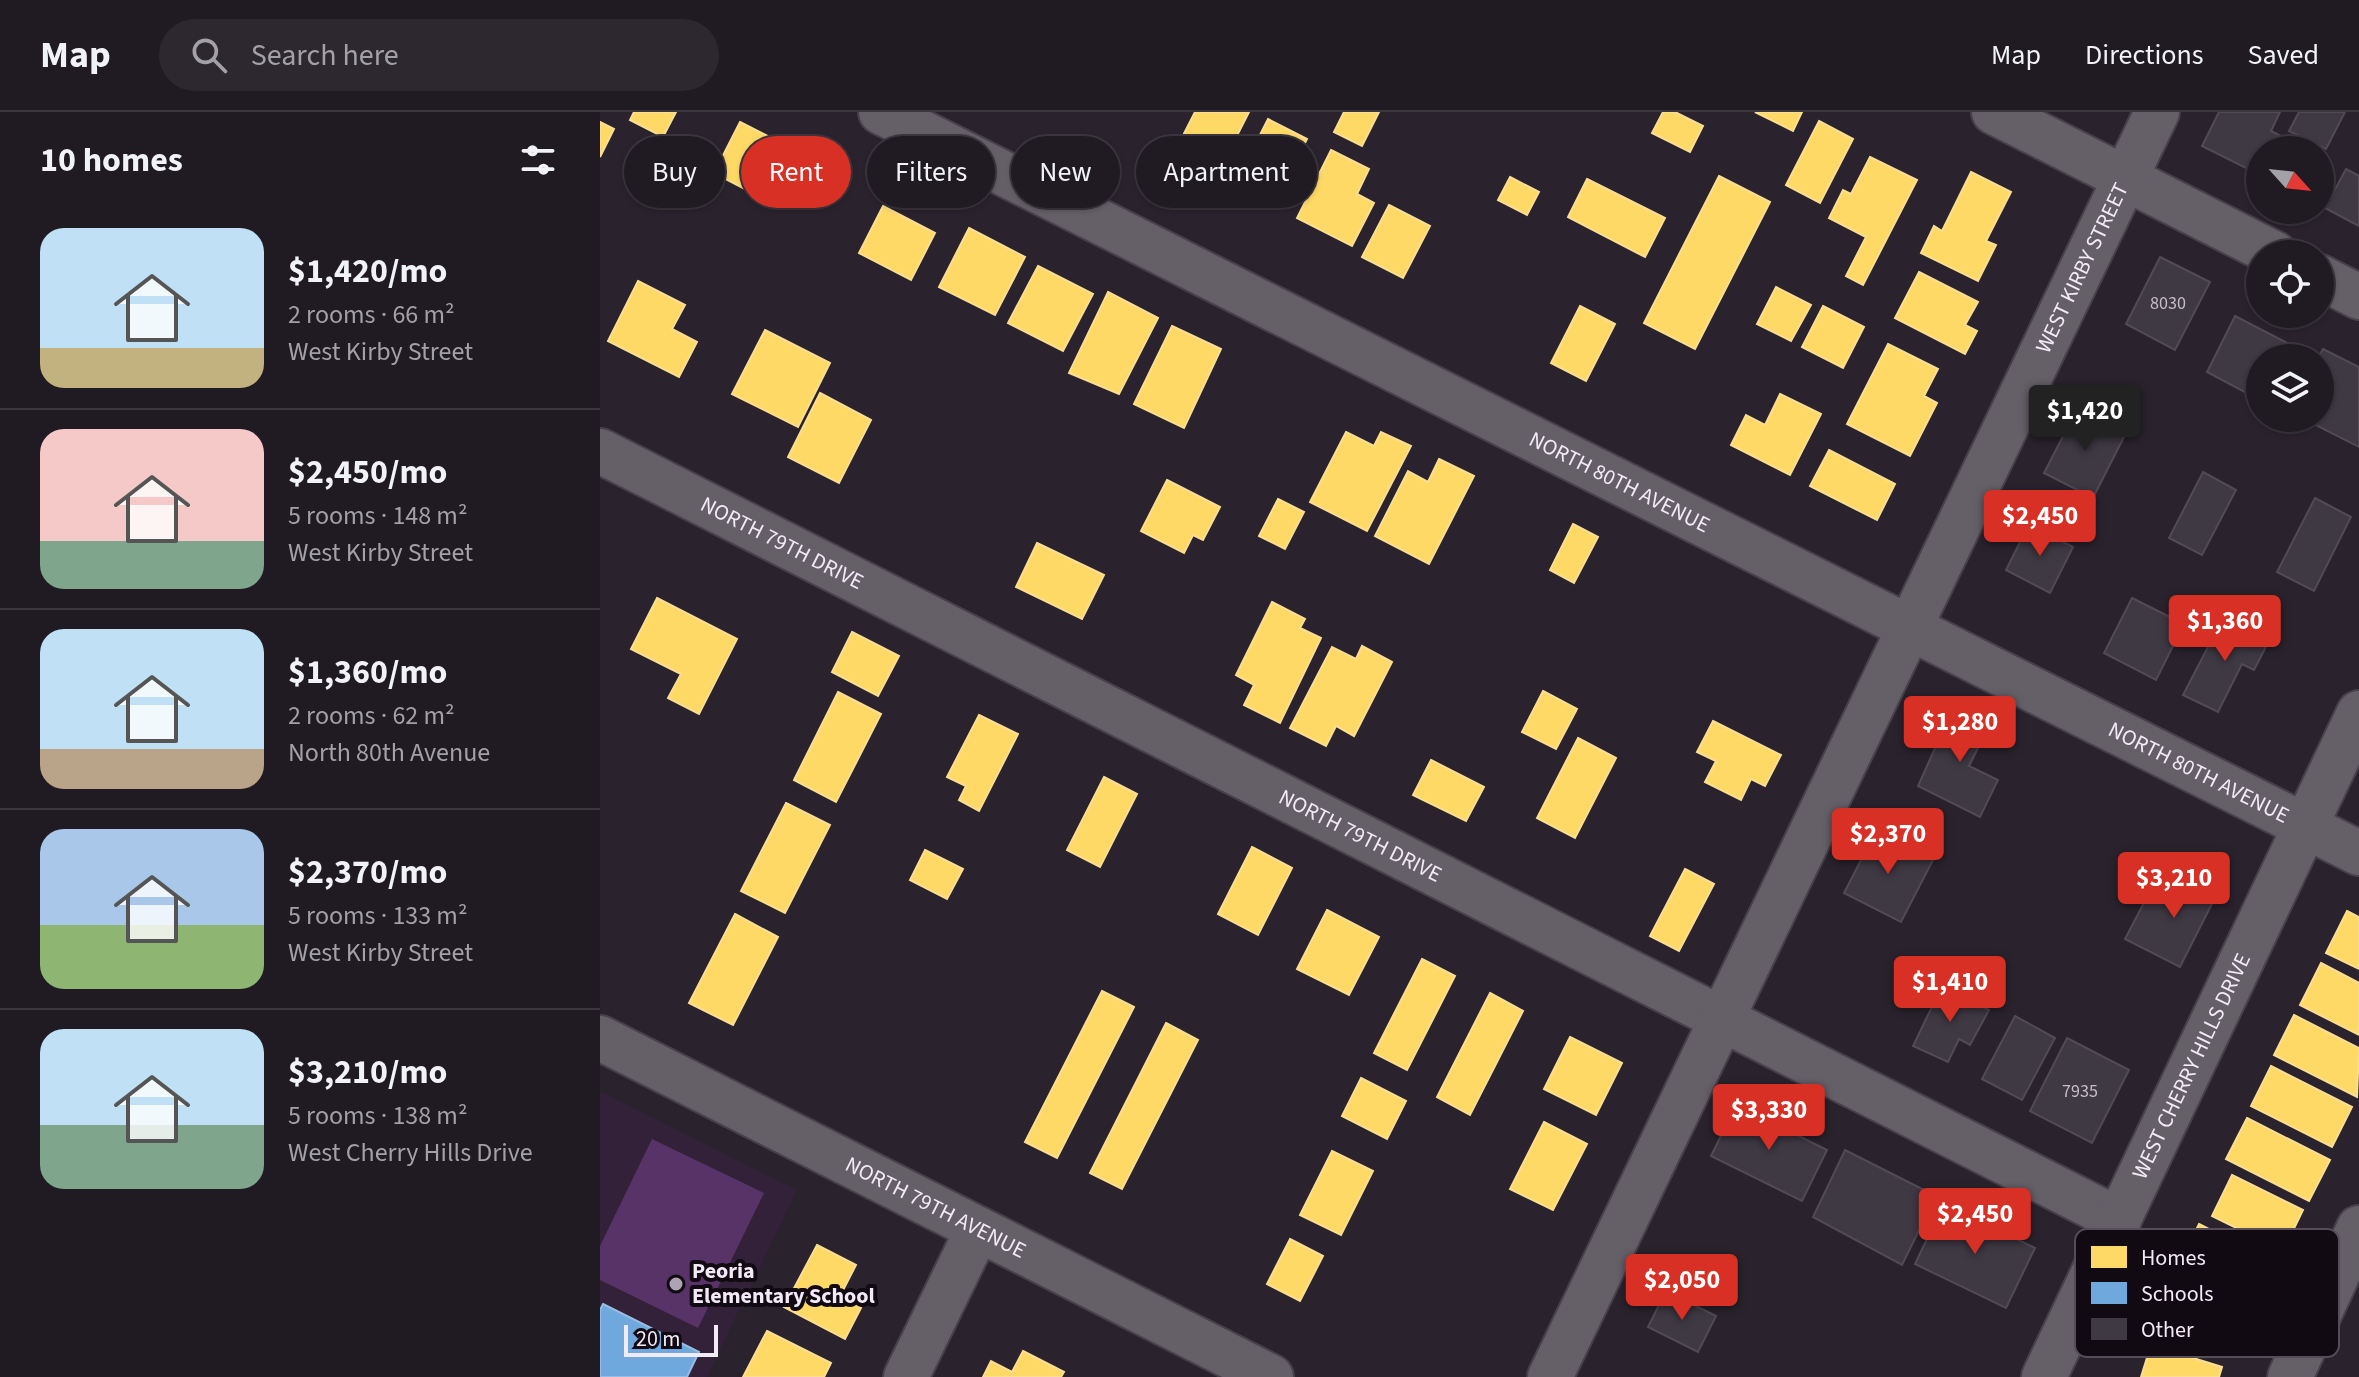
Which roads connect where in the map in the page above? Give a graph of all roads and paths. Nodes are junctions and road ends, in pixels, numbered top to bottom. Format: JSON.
{"nodes":[{"id":1,"x":881,"y":112,"type":"edge"},
{"id":2,"x":1994,"y":112,"type":"edge"},
{"id":3,"x":2157,"y":112,"type":"edge"},
{"id":4,"x":2125,"y":178,"type":"junction"},
{"id":5,"x":2247,"y":240,"type":"edge"},
{"id":6,"x":2334,"y":284,"type":"edge"},
{"id":7,"x":2359,"y":297,"type":"edge"},
{"id":8,"x":600,"y":451,"type":"edge"},
{"id":9,"x":1910,"y":628,"type":"junction"},
{"id":10,"x":2359,"y":713,"type":"edge"},
{"id":11,"x":2305,"y":827,"type":"junction"},
{"id":12,"x":2359,"y":853,"type":"edge"},
{"id":13,"x":1722,"y":1018,"type":"junction"},
{"id":14,"x":600,"y":1038,"type":"edge"},
{"id":15,"x":2119,"y":1220,"type":"junction"},
{"id":16,"x":2359,"y":1228,"type":"edge"},
{"id":17,"x":978,"y":1229,"type":"junction"},
{"id":18,"x":2115,"y":1229,"type":"edge"},
{"id":19,"x":2339,"y":1271,"type":"edge"},
{"id":20,"x":2075,"y":1312,"type":"edge"},
{"id":21,"x":2299,"y":1357,"type":"edge"},
{"id":22,"x":906,"y":1377,"type":"edge"},
{"id":23,"x":1271,"y":1377,"type":"edge"},
{"id":24,"x":1550,"y":1377,"type":"edge"},
{"id":25,"x":2044,"y":1377,"type":"edge"},
{"id":26,"x":2290,"y":1377,"type":"edge"}],
"edges":[{"from":1,"to":9,"type":"street","name":"NORTH 80TH AVENUE"},
{"from":2,"to":4,"type":"street"},
{"from":3,"to":4,"type":"street","name":"WEST KIRBY STREET"},
{"from":4,"to":5,"type":"street"},
{"from":4,"to":9,"type":"street","name":"WEST KIRBY STREET"},
{"from":6,"to":7,"type":"street"},
{"from":8,"to":13,"type":"street","name":"NORTH 79TH DRIVE"},
{"from":9,"to":11,"type":"street","name":"NORTH 80TH AVENUE"},
{"from":9,"to":13,"type":"street","name":"WEST KIRBY STREET"},
{"from":10,"to":11,"type":"street","name":"WEST CHERRY HILLS DRIVE"},
{"from":11,"to":12,"type":"street","name":"NORTH 80TH AVENUE"},
{"from":11,"to":15,"type":"street","name":"WEST CHERRY HILLS DRIVE"},
{"from":13,"to":15,"type":"street","name":"NORTH 79TH DRIVE"},
{"from":13,"to":24,"type":"street","name":"WEST KIRBY STREET"},
{"from":14,"to":17,"type":"street","name":"NORTH 79TH AVENUE"},
{"from":15,"to":18,"type":"street","name":"WEST CHERRY HILLS DRIVE"},
{"from":16,"to":19,"type":"street"},
{"from":17,"to":22,"type":"street"},
{"from":17,"to":23,"type":"street","name":"NORTH 79TH AVENUE"},
{"from":20,"to":25,"type":"street","name":"WEST CHERRY HILLS DRIVE"},
{"from":21,"to":26,"type":"street"}]}
